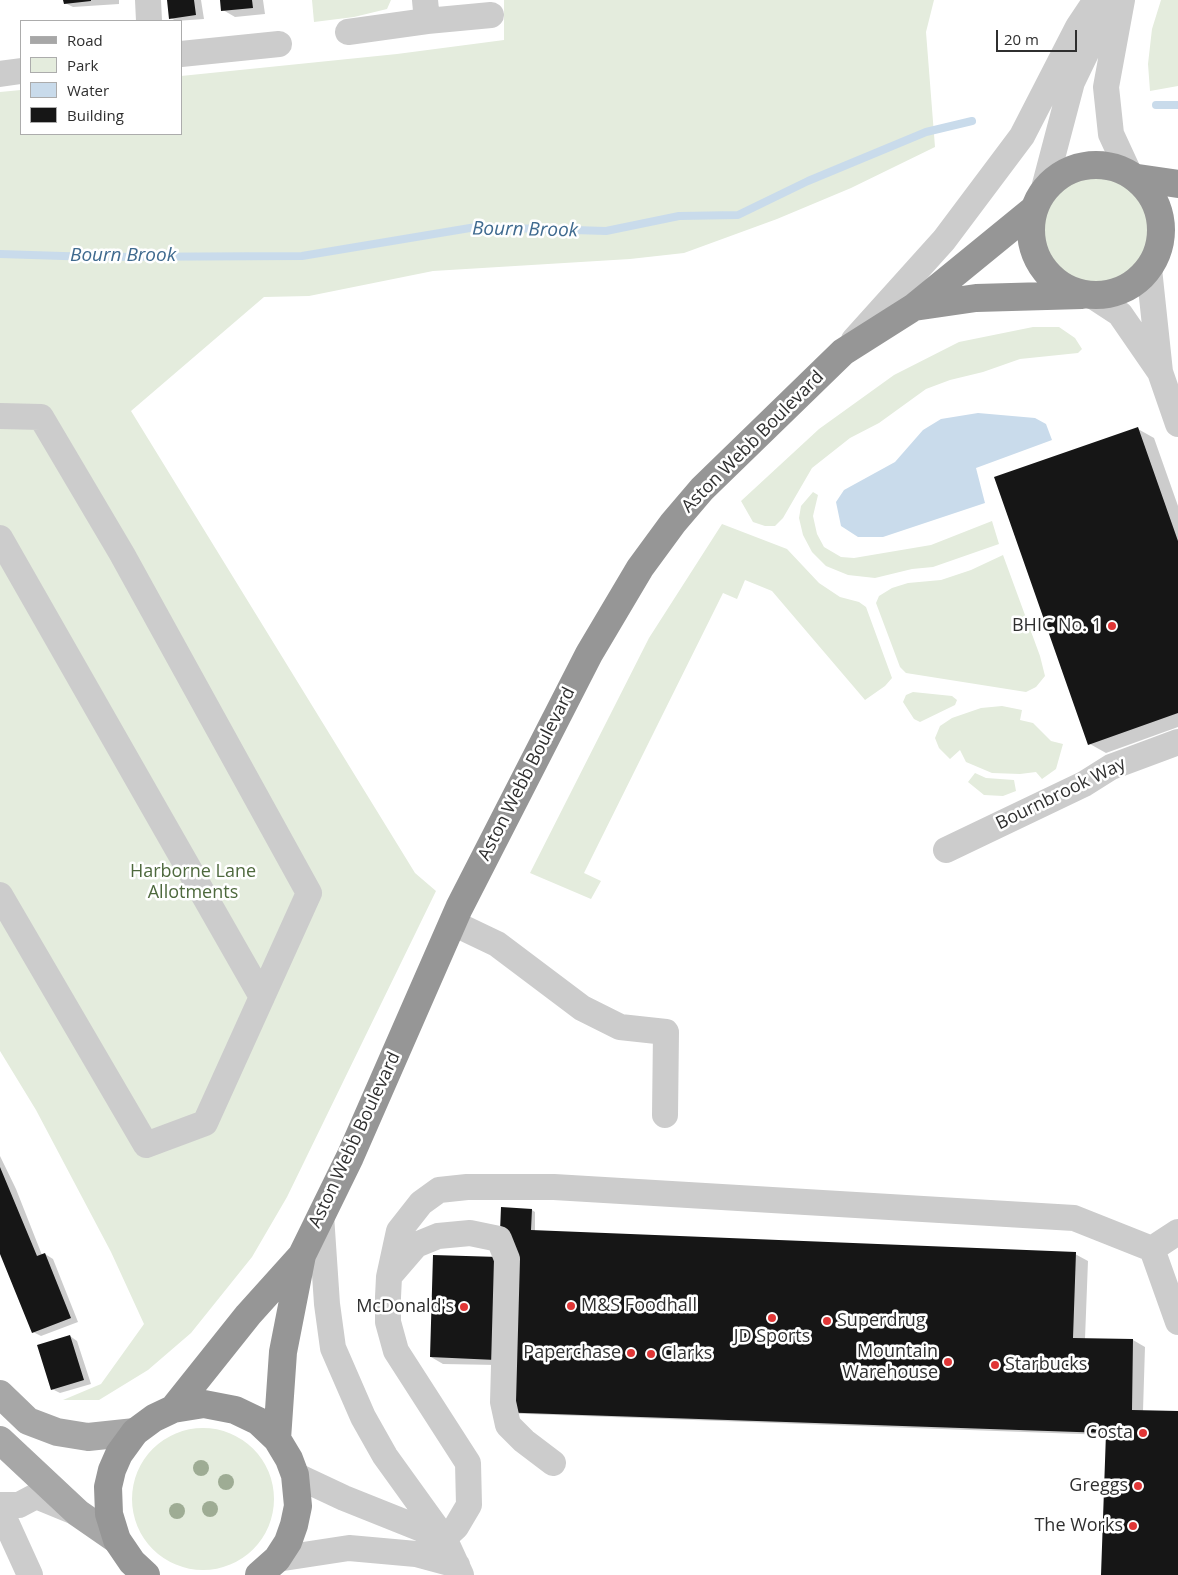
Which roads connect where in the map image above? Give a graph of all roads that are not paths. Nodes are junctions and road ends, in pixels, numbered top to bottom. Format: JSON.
{"nodes":[{"id":1,"x":148,"y":0,"type":"edge"},
{"id":2,"x":1096,"y":0,"type":"edge"},
{"id":3,"x":1112,"y":0,"type":"edge"},
{"id":4,"x":1122,"y":0,"type":"edge"},
{"id":5,"x":426,"y":10,"type":"edge"},
{"id":6,"x":491,"y":15,"type":"dead end"},
{"id":7,"x":149,"y":20,"type":"edge"},
{"id":8,"x":348,"y":32,"type":"dead end"},
{"id":9,"x":279,"y":44,"type":"dead end"},
{"id":10,"x":182,"y":54,"type":"edge"},
{"id":11,"x":20,"y":72,"type":"edge"},
{"id":12,"x":0,"y":74,"type":"edge"},
{"id":13,"x":1134,"y":176,"type":"junction"},
{"id":14,"x":1178,"y":184,"type":"edge"},
{"id":15,"x":1038,"y":200,"type":"junction"},
{"id":16,"x":1178,"y":254,"type":"edge"},
{"id":17,"x":1149,"y":269,"type":"junction"},
{"id":18,"x":1092,"y":295,"type":"junction"},
{"id":19,"x":914,"y":307,"type":"junction"},
{"id":20,"x":843,"y":352,"type":"junction"},
{"id":21,"x":1160,"y":372,"type":"junction"},
{"id":22,"x":0,"y":416,"type":"edge"},
{"id":23,"x":1178,"y":424,"type":"edge"},
{"id":24,"x":0,"y":538,"type":"edge"},
{"id":25,"x":1178,"y":742,"type":"edge"},
{"id":26,"x":946,"y":850,"type":"dead end"},
{"id":27,"x":0,"y":894,"type":"edge"},
{"id":28,"x":453,"y":922,"type":"junction"},
{"id":29,"x":262,"y":997,"type":"junction"},
{"id":30,"x":664,"y":1115,"type":"dead end"},
{"id":31,"x":322,"y":1215,"type":"junction"},
{"id":32,"x":1178,"y":1232,"type":"edge"},
{"id":33,"x":1152,"y":1249,"type":"junction"},
{"id":34,"x":302,"y":1255,"type":"junction"},
{"id":35,"x":389,"y":1277,"type":"junction"},
{"id":36,"x":1178,"y":1322,"type":"edge"},
{"id":37,"x":0,"y":1394,"type":"edge"},
{"id":38,"x":173,"y":1409,"type":"junction"},
{"id":39,"x":135,"y":1432,"type":"junction"},
{"id":40,"x":277,"y":1439,"type":"junction"},
{"id":41,"x":0,"y":1440,"type":"edge"},
{"id":42,"x":553,"y":1463,"type":"dead end"},
{"id":43,"x":295,"y":1474,"type":"junction"},
{"id":44,"x":0,"y":1505,"type":"edge"},
{"id":45,"x":0,"y":1509,"type":"edge"},
{"id":46,"x":78,"y":1513,"type":"junction"},
{"id":47,"x":444,"y":1538,"type":"junction"},
{"id":48,"x":117,"y":1540,"type":"junction"},
{"id":49,"x":268,"y":1567,"type":"edge"},
{"id":50,"x":459,"y":1570,"type":"edge"},
{"id":51,"x":137,"y":1571,"type":"edge"},
{"id":52,"x":30,"y":1575,"type":"edge"}],
"edges":[{"from":1,"to":7,"type":"street"},
{"from":2,"to":20,"type":"street","name":"Aston Webb Boulevard"},
{"from":3,"to":15,"type":"street"},
{"from":4,"to":13,"type":"street"},
{"from":5,"to":6,"type":"street"},
{"from":5,"to":8,"type":"street"},
{"from":9,"to":10,"type":"street"},
{"from":11,"to":12,"type":"street"},
{"from":13,"to":14,"type":"highway"},
{"from":13,"to":15,"type":"highway"},
{"from":13,"to":17,"type":"highway"},
{"from":15,"to":18,"type":"highway"},
{"from":15,"to":19,"type":"highway","name":"Aston Webb Boulevard"},
{"from":16,"to":17,"type":"highway"},
{"from":17,"to":18,"type":"highway"},
{"from":17,"to":21,"type":"street"},
{"from":18,"to":19,"type":"highway","name":"Aston Webb Boulevard"},
{"from":18,"to":21,"type":"street"},
{"from":19,"to":20,"type":"highway","name":"Aston Webb Boulevard"},
{"from":20,"to":28,"type":"highway","name":"Aston Webb Boulevard"},
{"from":21,"to":23,"type":"street"},
{"from":22,"to":29,"type":"street"},
{"from":24,"to":29,"type":"street"},
{"from":25,"to":26,"type":"street","name":"Bournbrook Way"},
{"from":27,"to":29,"type":"street"},
{"from":28,"to":30,"type":"street"},
{"from":28,"to":31,"type":"highway","name":"Aston Webb Boulevard"},
{"from":31,"to":34,"type":"highway","name":"Aston Webb Boulevard"},
{"from":31,"to":47,"type":"street"},
{"from":32,"to":33,"type":"street"},
{"from":33,"to":35,"type":"street"},
{"from":33,"to":36,"type":"street"},
{"from":34,"to":38,"type":"highway","name":"Aston Webb Boulevard"},
{"from":34,"to":40,"type":"highway","name":"Aston Webb Boulevard"},
{"from":35,"to":42,"type":"street"},
{"from":35,"to":47,"type":"street"},
{"from":37,"to":39,"type":"main road"},
{"from":38,"to":39,"type":"highway"},
{"from":38,"to":40,"type":"highway"},
{"from":39,"to":48,"type":"highway"},
{"from":40,"to":43,"type":"highway"},
{"from":41,"to":46,"type":"main road"},
{"from":43,"to":47,"type":"street"},
{"from":43,"to":49,"type":"highway"},
{"from":44,"to":46,"type":"street"},
{"from":45,"to":52,"type":"street"},
{"from":46,"to":48,"type":"main road"},
{"from":47,"to":50,"type":"street"},
{"from":48,"to":51,"type":"highway"},
{"from":49,"to":50,"type":"street"}]}
